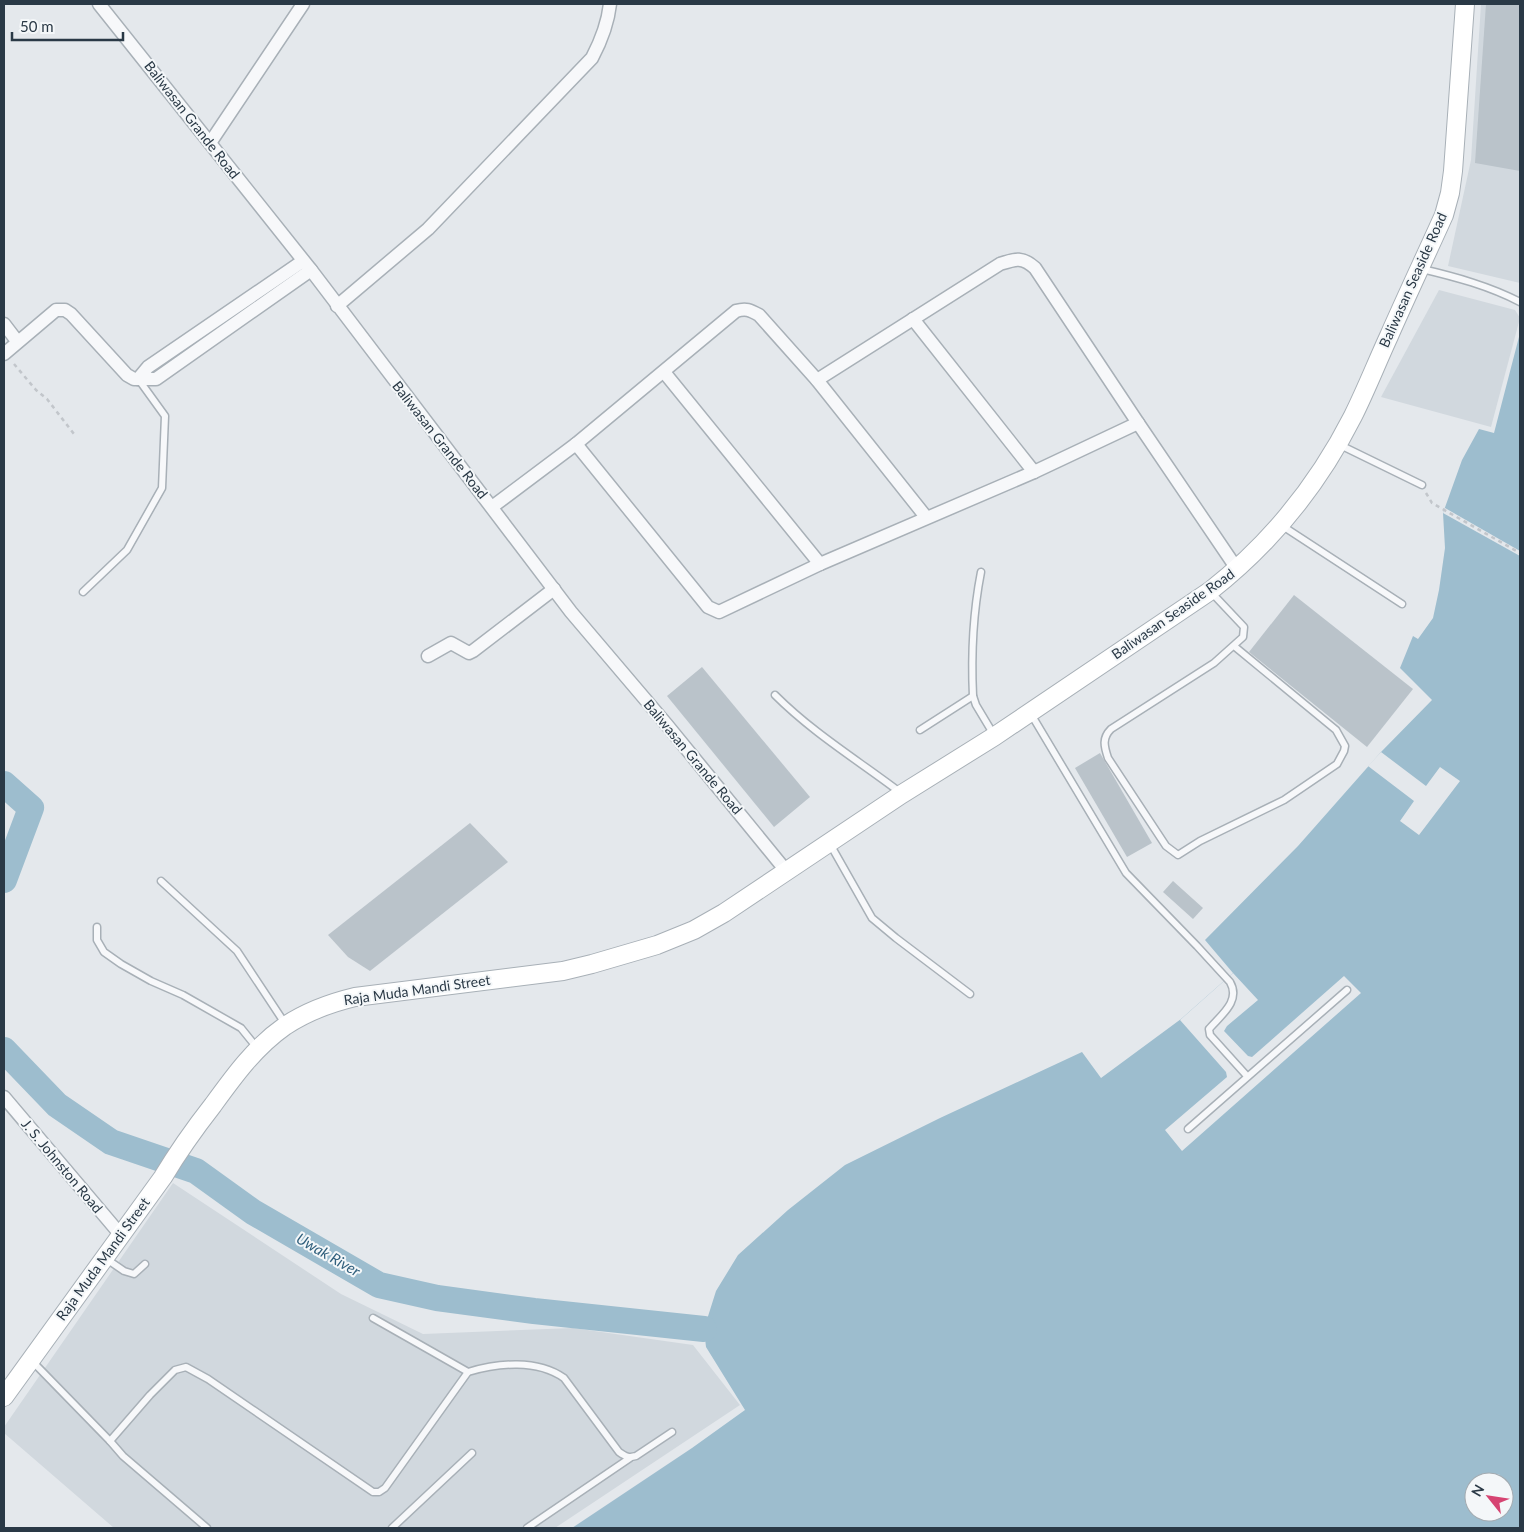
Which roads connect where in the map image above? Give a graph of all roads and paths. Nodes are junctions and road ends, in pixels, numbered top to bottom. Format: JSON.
{"nodes":[{"id":1,"x":99,"y":4,"type":"edge"},
{"id":2,"x":303,"y":4,"type":"edge"},
{"id":3,"x":610,"y":4,"type":"edge"},
{"id":4,"x":1464,"y":4,"type":"edge"},
{"id":5,"x":210,"y":143,"type":"junction"},
{"id":6,"x":307,"y":265,"type":"junction"},
{"id":7,"x":1421,"y":268,"type":"junction"},
{"id":8,"x":1520,"y":302,"type":"edge"},
{"id":9,"x":337,"y":306,"type":"junction"},
{"id":10,"x":913,"y":319,"type":"junction"},
{"id":11,"x":4,"y":324,"type":"edge"},
{"id":12,"x":18,"y":341,"type":"junction"},
{"id":13,"x":4,"y":354,"type":"edge"},
{"id":14,"x":160,"y":359,"type":"junction"},
{"id":15,"x":168,"y":370,"type":"junction"},
{"id":16,"x":664,"y":372,"type":"junction"},
{"id":17,"x":138,"y":379,"type":"junction"},
{"id":18,"x":818,"y":380,"type":"junction"},
{"id":19,"x":1138,"y":423,"type":"junction"},
{"id":20,"x":74,"y":434,"type":"dead end"},
{"id":21,"x":576,"y":444,"type":"junction"},
{"id":22,"x":1337,"y":444,"type":"junction"},
{"id":23,"x":1034,"y":472,"type":"junction"},
{"id":24,"x":1422,"y":486,"type":"joint"},
{"id":25,"x":492,"y":507,"type":"junction"},
{"id":26,"x":926,"y":518,"type":"junction"},
{"id":27,"x":1280,"y":525,"type":"junction"},
{"id":28,"x":1520,"y":553,"type":"edge"},
{"id":29,"x":820,"y":564,"type":"junction"},
{"id":30,"x":1237,"y":569,"type":"junction"},
{"id":31,"x":982,"y":572,"type":"dead end"},
{"id":32,"x":554,"y":590,"type":"junction"},
{"id":33,"x":1210,"y":591,"type":"junction"},
{"id":34,"x":83,"y":592,"type":"dead end"},
{"id":35,"x":1402,"y":604,"type":"dead end"},
{"id":36,"x":1234,"y":646,"type":"junction"},
{"id":37,"x":428,"y":656,"type":"dead end"},
{"id":38,"x":775,"y":696,"type":"dead end"},
{"id":39,"x":973,"y":696,"type":"junction"},
{"id":40,"x":1030,"y":712,"type":"junction"},
{"id":41,"x":920,"y":730,"type":"dead end"},
{"id":42,"x":995,"y":736,"type":"junction"},
{"id":43,"x":902,"y":794,"type":"junction"},
{"id":44,"x":829,"y":844,"type":"junction"},
{"id":45,"x":787,"y":872,"type":"junction"},
{"id":46,"x":161,"y":881,"type":"dead end"},
{"id":47,"x":97,"y":927,"type":"dead end"},
{"id":48,"x":1347,"y":990,"type":"dead end"},
{"id":49,"x":970,"y":994,"type":"dead end"},
{"id":50,"x":286,"y":1026,"type":"junction"},
{"id":51,"x":258,"y":1049,"type":"junction"},
{"id":52,"x":1247,"y":1076,"type":"junction"},
{"id":53,"x":4,"y":1097,"type":"edge"},
{"id":54,"x":1188,"y":1129,"type":"dead end"},
{"id":55,"x":120,"y":1234,"type":"junction"},
{"id":56,"x":104,"y":1257,"type":"junction"},
{"id":57,"x":145,"y":1264,"type":"dead end"},
{"id":58,"x":373,"y":1318,"type":"dead end"},
{"id":59,"x":31,"y":1360,"type":"junction"},
{"id":60,"x":468,"y":1372,"type":"junction"},
{"id":61,"x":4,"y":1397,"type":"edge"},
{"id":62,"x":672,"y":1432,"type":"dead end"},
{"id":63,"x":110,"y":1441,"type":"junction"},
{"id":64,"x":472,"y":1453,"type":"dead end"},
{"id":65,"x":630,"y":1458,"type":"junction"},
{"id":66,"x":206,"y":1528,"type":"edge"},
{"id":67,"x":392,"y":1528,"type":"edge"},
{"id":68,"x":527,"y":1528,"type":"edge"}],
"edges":[{"from":1,"to":5,"type":"street","name":"Baliwasan Grande Road"},
{"from":2,"to":5,"type":"street"},
{"from":3,"to":9,"type":"street"},
{"from":4,"to":7,"type":"main road","name":"Baliwasan Seaside Road"},
{"from":5,"to":6,"type":"street","name":"Baliwasan Grande Road"},
{"from":6,"to":9,"type":"street","name":"Baliwasan Grande Road"},
{"from":6,"to":14,"type":"street"},
{"from":6,"to":15,"type":"street"},
{"from":7,"to":8,"type":"lane"},
{"from":7,"to":22,"type":"main road","name":"Baliwasan Seaside Road"},
{"from":9,"to":25,"type":"street","name":"Baliwasan Grande Road"},
{"from":10,"to":18,"type":"street"},
{"from":10,"to":19,"type":"street"},
{"from":10,"to":23,"type":"street"},
{"from":11,"to":12,"type":"street"},
{"from":12,"to":13,"type":"street"},
{"from":12,"to":17,"type":"street"},
{"from":13,"to":20,"type":"path"},
{"from":14,"to":15,"type":"street"},
{"from":14,"to":17,"type":"street"},
{"from":15,"to":17,"type":"street"},
{"from":16,"to":18,"type":"street"},
{"from":16,"to":21,"type":"street"},
{"from":16,"to":29,"type":"street"},
{"from":17,"to":34,"type":"lane"},
{"from":18,"to":26,"type":"street"},
{"from":19,"to":23,"type":"street"},
{"from":19,"to":30,"type":"street"},
{"from":21,"to":25,"type":"street"},
{"from":21,"to":29,"type":"street"},
{"from":22,"to":24,"type":"lane"},
{"from":22,"to":27,"type":"main road","name":"Baliwasan Seaside Road"},
{"from":23,"to":26,"type":"street"},
{"from":24,"to":28,"type":"path"},
{"from":25,"to":32,"type":"street","name":"Baliwasan Grande Road"},
{"from":26,"to":29,"type":"street"},
{"from":27,"to":30,"type":"main road","name":"Baliwasan Seaside Road"},
{"from":27,"to":35,"type":"lane"},
{"from":30,"to":33,"type":"main road","name":"Baliwasan Seaside Road"},
{"from":31,"to":39,"type":"lane"},
{"from":32,"to":37,"type":"street"},
{"from":32,"to":45,"type":"street","name":"Baliwasan Grande Road"},
{"from":33,"to":36,"type":"lane"},
{"from":33,"to":40,"type":"main road","name":"Baliwasan Seaside Road"},
{"from":36,"to":36,"type":"lane"},
{"from":38,"to":43,"type":"lane"},
{"from":39,"to":41,"type":"lane"},
{"from":39,"to":42,"type":"lane"},
{"from":40,"to":42,"type":"main road","name":"Baliwasan Seaside Road"},
{"from":40,"to":52,"type":"lane"},
{"from":42,"to":43,"type":"main road","name":"Baliwasan Seaside Road"},
{"from":43,"to":44,"type":"main road","name":"Baliwasan Seaside Road"},
{"from":44,"to":45,"type":"main road","name":"Baliwasan Seaside Road"},
{"from":44,"to":49,"type":"lane"},
{"from":45,"to":50,"type":"main road","name":"Raja Muda Mandi Street"},
{"from":46,"to":50,"type":"lane"},
{"from":47,"to":51,"type":"lane"},
{"from":48,"to":52,"type":"lane"},
{"from":50,"to":51,"type":"main road","name":"Raja Muda Mandi Street"},
{"from":51,"to":55,"type":"main road","name":"Raja Muda Mandi Street"},
{"from":52,"to":54,"type":"lane"},
{"from":53,"to":55,"type":"street","name":"J. S. Johnston Road"},
{"from":55,"to":56,"type":"main road","name":"Raja Muda Mandi Street"},
{"from":56,"to":57,"type":"lane"},
{"from":56,"to":59,"type":"main road","name":"Raja Muda Mandi Street"},
{"from":58,"to":60,"type":"lane"},
{"from":59,"to":61,"type":"main road","name":"Raja Muda Mandi Street"},
{"from":59,"to":63,"type":"lane"},
{"from":60,"to":63,"type":"lane"},
{"from":60,"to":65,"type":"lane"},
{"from":62,"to":65,"type":"lane"},
{"from":63,"to":66,"type":"lane"},
{"from":64,"to":67,"type":"lane"},
{"from":65,"to":68,"type":"lane"}]}
